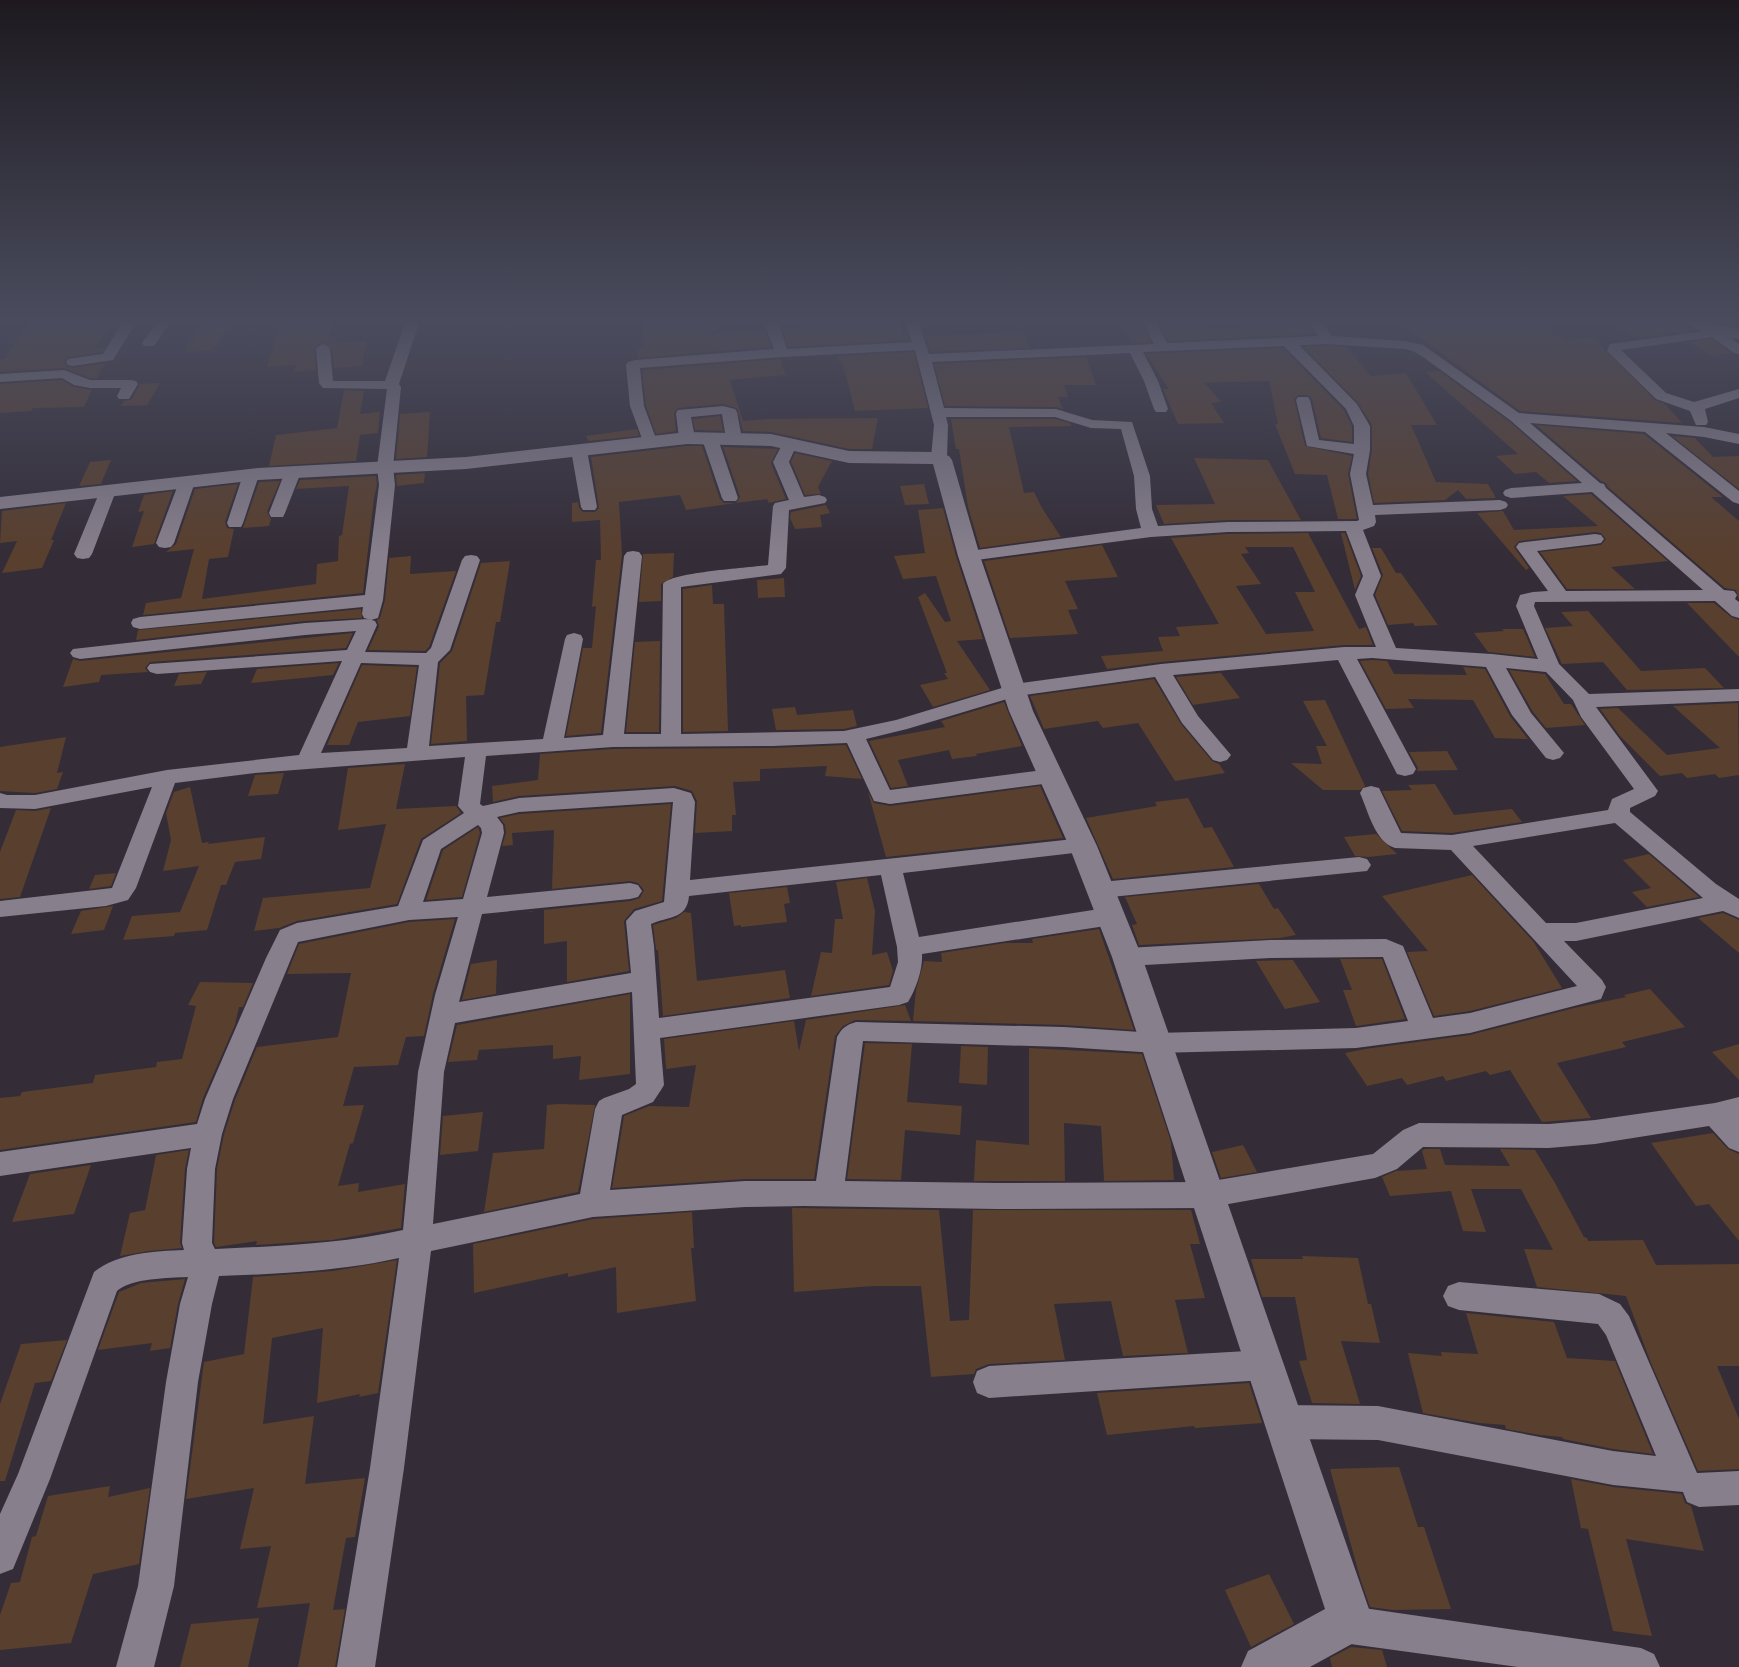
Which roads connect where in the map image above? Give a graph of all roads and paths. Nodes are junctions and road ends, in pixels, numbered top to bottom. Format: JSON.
{"nodes":[{"id":1,"x":394,"y":398,"type":"edge"},
{"id":2,"x":636,"y":398,"type":"edge"},
{"id":3,"x":933,"y":398,"type":"edge"},
{"id":4,"x":1158,"y":398,"type":"edge"},
{"id":5,"x":1343,"y":398,"type":"edge"},
{"id":6,"x":1488,"y":398,"type":"edge"},
{"id":7,"x":1666,"y":398,"type":"edge"},
{"id":8,"x":1722,"y":398,"type":"edge"},
{"id":9,"x":1304,"y":400,"type":"dead end"},
{"id":10,"x":1697,"y":408,"type":"junction"},
{"id":11,"x":1162,"y":409,"type":"dead end"},
{"id":12,"x":937,"y":412,"type":"junction"},
{"id":13,"x":1515,"y":417,"type":"junction"},
{"id":14,"x":1648,"y":427,"type":"junction"},
{"id":15,"x":1704,"y":432,"type":"junction"},
{"id":16,"x":710,"y":439,"type":"junction"},
{"id":17,"x":1739,"y":439,"type":"edge"},
{"id":18,"x":649,"y":441,"type":"junction"},
{"id":19,"x":789,"y":444,"type":"junction"},
{"id":20,"x":580,"y":450,"type":"junction"},
{"id":21,"x":1362,"y":450,"type":"junction"},
{"id":22,"x":939,"y":458,"type":"junction"},
{"id":23,"x":385,"y":467,"type":"junction"},
{"id":24,"x":293,"y":472,"type":"junction"},
{"id":25,"x":250,"y":475,"type":"junction"},
{"id":26,"x":187,"y":482,"type":"junction"},
{"id":27,"x":1598,"y":487,"type":"junction"},
{"id":28,"x":108,"y":491,"type":"junction"},
{"id":29,"x":730,"y":498,"type":"dead end"},
{"id":30,"x":1739,"y":499,"type":"edge"},
{"id":31,"x":819,"y":500,"type":"dead end"},
{"id":32,"x":798,"y":502,"type":"junction"},
{"id":33,"x":0,"y":503,"type":"edge"},
{"id":34,"x":589,"y":507,"type":"dead end"},
{"id":35,"x":1365,"y":510,"type":"junction"},
{"id":36,"x":276,"y":513,"type":"dead end"},
{"id":37,"x":235,"y":523,"type":"dead end"},
{"id":38,"x":1353,"y":527,"type":"junction"},
{"id":39,"x":1151,"y":532,"type":"junction"},
{"id":40,"x":1595,"y":539,"type":"dead end"},
{"id":41,"x":165,"y":543,"type":"dead end"},
{"id":42,"x":83,"y":554,"type":"dead end"},
{"id":43,"x":633,"y":556,"type":"dead end"},
{"id":44,"x":969,"y":556,"type":"junction"},
{"id":45,"x":471,"y":560,"type":"dead end"},
{"id":46,"x":1730,"y":594,"type":"edge"},
{"id":47,"x":1561,"y":598,"type":"junction"},
{"id":48,"x":374,"y":600,"type":"junction"},
{"id":49,"x":1739,"y":612,"type":"edge"},
{"id":50,"x":140,"y":624,"type":"dead end"},
{"id":51,"x":368,"y":625,"type":"junction"},
{"id":52,"x":574,"y":639,"type":"dead end"},
{"id":53,"x":80,"y":653,"type":"dead end"},
{"id":54,"x":1344,"y":654,"type":"junction"},
{"id":55,"x":1389,"y":654,"type":"junction"},
{"id":56,"x":353,"y":655,"type":"junction"},
{"id":57,"x":1492,"y":660,"type":"junction"},
{"id":58,"x":429,"y":661,"type":"junction"},
{"id":59,"x":1551,"y":667,"type":"junction"},
{"id":60,"x":157,"y":668,"type":"dead end"},
{"id":61,"x":1161,"y":670,"type":"junction"},
{"id":62,"x":1015,"y":690,"type":"junction"},
{"id":63,"x":1739,"y":695,"type":"edge"},
{"id":64,"x":1582,"y":698,"type":"junction"},
{"id":65,"x":854,"y":736,"type":"junction"},
{"id":66,"x":671,"y":740,"type":"junction"},
{"id":67,"x":613,"y":741,"type":"junction"},
{"id":68,"x":552,"y":746,"type":"junction"},
{"id":69,"x":476,"y":751,"type":"junction"},
{"id":70,"x":1553,"y":754,"type":"dead end"},
{"id":71,"x":417,"y":755,"type":"junction"},
{"id":72,"x":1220,"y":755,"type":"dead end"},
{"id":73,"x":307,"y":762,"type":"junction"},
{"id":74,"x":1405,"y":769,"type":"dead end"},
{"id":75,"x":1051,"y":776,"type":"junction"},
{"id":76,"x":167,"y":778,"type":"junction"},
{"id":77,"x":1371,"y":793,"type":"dead end"},
{"id":78,"x":1,"y":806,"type":"edge"},
{"id":79,"x":478,"y":814,"type":"junction"},
{"id":80,"x":1618,"y":816,"type":"junction"},
{"id":81,"x":1457,"y":842,"type":"junction"},
{"id":82,"x":1083,"y":846,"type":"junction"},
{"id":83,"x":1359,"y":865,"type":"dead end"},
{"id":84,"x":890,"y":866,"type":"junction"},
{"id":85,"x":678,"y":889,"type":"junction"},
{"id":86,"x":1101,"y":890,"type":"junction"},
{"id":87,"x":630,"y":891,"type":"dead end"},
{"id":88,"x":1732,"y":906,"type":"edge"},
{"id":89,"x":472,"y":907,"type":"junction"},
{"id":90,"x":0,"y":909,"type":"edge"},
{"id":91,"x":406,"y":912,"type":"junction"},
{"id":92,"x":1112,"y":916,"type":"junction"},
{"id":93,"x":1539,"y":932,"type":"junction"},
{"id":94,"x":909,"y":947,"type":"junction"},
{"id":95,"x":1127,"y":958,"type":"junction"},
{"id":96,"x":644,"y":980,"type":"junction"},
{"id":97,"x":444,"y":1015,"type":"junction"},
{"id":98,"x":647,"y":1030,"type":"junction"},
{"id":99,"x":1424,"y":1030,"type":"junction"},
{"id":100,"x":1156,"y":1043,"type":"junction"},
{"id":101,"x":1727,"y":1111,"type":"edge"},
{"id":102,"x":208,"y":1134,"type":"junction"},
{"id":103,"x":1739,"y":1140,"type":"edge"},
{"id":104,"x":0,"y":1164,"type":"edge"},
{"id":105,"x":829,"y":1193,"type":"junction"},
{"id":106,"x":1206,"y":1195,"type":"junction"},
{"id":107,"x":593,"y":1204,"type":"junction"},
{"id":108,"x":417,"y":1239,"type":"junction"},
{"id":109,"x":207,"y":1263,"type":"junction"},
{"id":110,"x":1459,"y":1296,"type":"dead end"},
{"id":111,"x":1264,"y":1364,"type":"junction"},
{"id":112,"x":989,"y":1382,"type":"dead end"},
{"id":113,"x":1283,"y":1422,"type":"junction"},
{"id":114,"x":1739,"y":1488,"type":"edge"},
{"id":115,"x":1699,"y":1490,"type":"dead end"},
{"id":116,"x":0,"y":1556,"type":"edge"},
{"id":117,"x":1343,"y":1624,"type":"junction"},
{"id":118,"x":135,"y":1667,"type":"edge"},
{"id":119,"x":356,"y":1667,"type":"edge"},
{"id":120,"x":1264,"y":1667,"type":"edge"},
{"id":121,"x":1640,"y":1667,"type":"edge"}],
"edges":[{"from":1,"to":23,"type":"street"},
{"from":2,"to":18,"type":"street"},
{"from":3,"to":12,"type":"street"},
{"from":4,"to":11,"type":"street"},
{"from":5,"to":21,"type":"street"},
{"from":6,"to":13,"type":"street"},
{"from":7,"to":10,"type":"street"},
{"from":8,"to":10,"type":"street"},
{"from":9,"to":21,"type":"street"},
{"from":10,"to":15,"type":"street"},
{"from":12,"to":22,"type":"street"},
{"from":12,"to":39,"type":"street"},
{"from":13,"to":14,"type":"street"},
{"from":13,"to":27,"type":"street"},
{"from":14,"to":15,"type":"street"},
{"from":14,"to":30,"type":"street"},
{"from":15,"to":17,"type":"street"},
{"from":16,"to":18,"type":"street"},
{"from":16,"to":19,"type":"street"},
{"from":16,"to":29,"type":"street"},
{"from":18,"to":20,"type":"street"},
{"from":19,"to":22,"type":"street"},
{"from":19,"to":32,"type":"street"},
{"from":20,"to":23,"type":"street"},
{"from":20,"to":34,"type":"street"},
{"from":21,"to":35,"type":"street"},
{"from":22,"to":44,"type":"street"},
{"from":23,"to":24,"type":"street"},
{"from":23,"to":48,"type":"street"},
{"from":24,"to":25,"type":"street"},
{"from":24,"to":36,"type":"street"},
{"from":25,"to":26,"type":"street"},
{"from":25,"to":37,"type":"street"},
{"from":26,"to":28,"type":"street"},
{"from":26,"to":41,"type":"street"},
{"from":27,"to":35,"type":"street"},
{"from":27,"to":46,"type":"street"},
{"from":28,"to":33,"type":"street"},
{"from":28,"to":42,"type":"street"},
{"from":31,"to":32,"type":"street"},
{"from":32,"to":66,"type":"street"},
{"from":35,"to":38,"type":"street"},
{"from":38,"to":39,"type":"street"},
{"from":38,"to":55,"type":"street"},
{"from":39,"to":44,"type":"street"},
{"from":40,"to":47,"type":"street"},
{"from":43,"to":67,"type":"street"},
{"from":44,"to":62,"type":"street"},
{"from":45,"to":58,"type":"street"},
{"from":46,"to":47,"type":"street"},
{"from":46,"to":49,"type":"street"},
{"from":47,"to":59,"type":"street"},
{"from":48,"to":50,"type":"street"},
{"from":48,"to":51,"type":"street"},
{"from":51,"to":53,"type":"street"},
{"from":51,"to":56,"type":"street"},
{"from":52,"to":68,"type":"street"},
{"from":54,"to":55,"type":"street"},
{"from":54,"to":61,"type":"street"},
{"from":54,"to":74,"type":"street"},
{"from":55,"to":57,"type":"street"},
{"from":56,"to":58,"type":"street"},
{"from":56,"to":60,"type":"street"},
{"from":56,"to":73,"type":"street"},
{"from":57,"to":59,"type":"street"},
{"from":57,"to":70,"type":"street"},
{"from":58,"to":71,"type":"street"},
{"from":59,"to":64,"type":"street"},
{"from":61,"to":62,"type":"street"},
{"from":61,"to":72,"type":"street"},
{"from":62,"to":65,"type":"street"},
{"from":62,"to":75,"type":"street"},
{"from":63,"to":64,"type":"street"},
{"from":64,"to":80,"type":"street"},
{"from":65,"to":66,"type":"street"},
{"from":65,"to":75,"type":"street"},
{"from":66,"to":67,"type":"street"},
{"from":67,"to":68,"type":"street"},
{"from":68,"to":69,"type":"street"},
{"from":69,"to":71,"type":"street"},
{"from":69,"to":79,"type":"street"},
{"from":71,"to":73,"type":"street"},
{"from":73,"to":76,"type":"street"},
{"from":75,"to":82,"type":"street"},
{"from":76,"to":78,"type":"street"},
{"from":76,"to":90,"type":"street"},
{"from":77,"to":81,"type":"street"},
{"from":79,"to":85,"type":"street"},
{"from":79,"to":89,"type":"street"},
{"from":79,"to":91,"type":"street"},
{"from":80,"to":81,"type":"street"},
{"from":80,"to":88,"type":"street"},
{"from":81,"to":93,"type":"street"},
{"from":82,"to":84,"type":"street"},
{"from":82,"to":86,"type":"street"},
{"from":83,"to":86,"type":"street"},
{"from":84,"to":85,"type":"street"},
{"from":84,"to":94,"type":"street"},
{"from":85,"to":96,"type":"street"},
{"from":86,"to":92,"type":"street"},
{"from":87,"to":89,"type":"street"},
{"from":88,"to":93,"type":"street"},
{"from":89,"to":91,"type":"street"},
{"from":89,"to":97,"type":"street"},
{"from":91,"to":102,"type":"street"},
{"from":92,"to":94,"type":"street"},
{"from":92,"to":95,"type":"street"},
{"from":93,"to":99,"type":"street"},
{"from":94,"to":98,"type":"street"},
{"from":95,"to":99,"type":"street"},
{"from":95,"to":100,"type":"street"},
{"from":96,"to":97,"type":"street"},
{"from":96,"to":98,"type":"street"},
{"from":97,"to":108,"type":"street"},
{"from":98,"to":107,"type":"street"},
{"from":99,"to":100,"type":"street"},
{"from":100,"to":105,"type":"street"},
{"from":100,"to":106,"type":"street"},
{"from":101,"to":103,"type":"street"},
{"from":101,"to":106,"type":"street"},
{"from":102,"to":104,"type":"street"},
{"from":102,"to":109,"type":"street"},
{"from":105,"to":106,"type":"street"},
{"from":105,"to":107,"type":"street"},
{"from":106,"to":111,"type":"street"},
{"from":107,"to":108,"type":"street"},
{"from":108,"to":109,"type":"street"},
{"from":108,"to":119,"type":"street"},
{"from":109,"to":116,"type":"street"},
{"from":109,"to":118,"type":"street"},
{"from":110,"to":113,"type":"street"},
{"from":111,"to":112,"type":"street"},
{"from":111,"to":113,"type":"street"},
{"from":113,"to":117,"type":"street"},
{"from":114,"to":115,"type":"street"},
{"from":117,"to":120,"type":"street"},
{"from":117,"to":121,"type":"street"}]}
